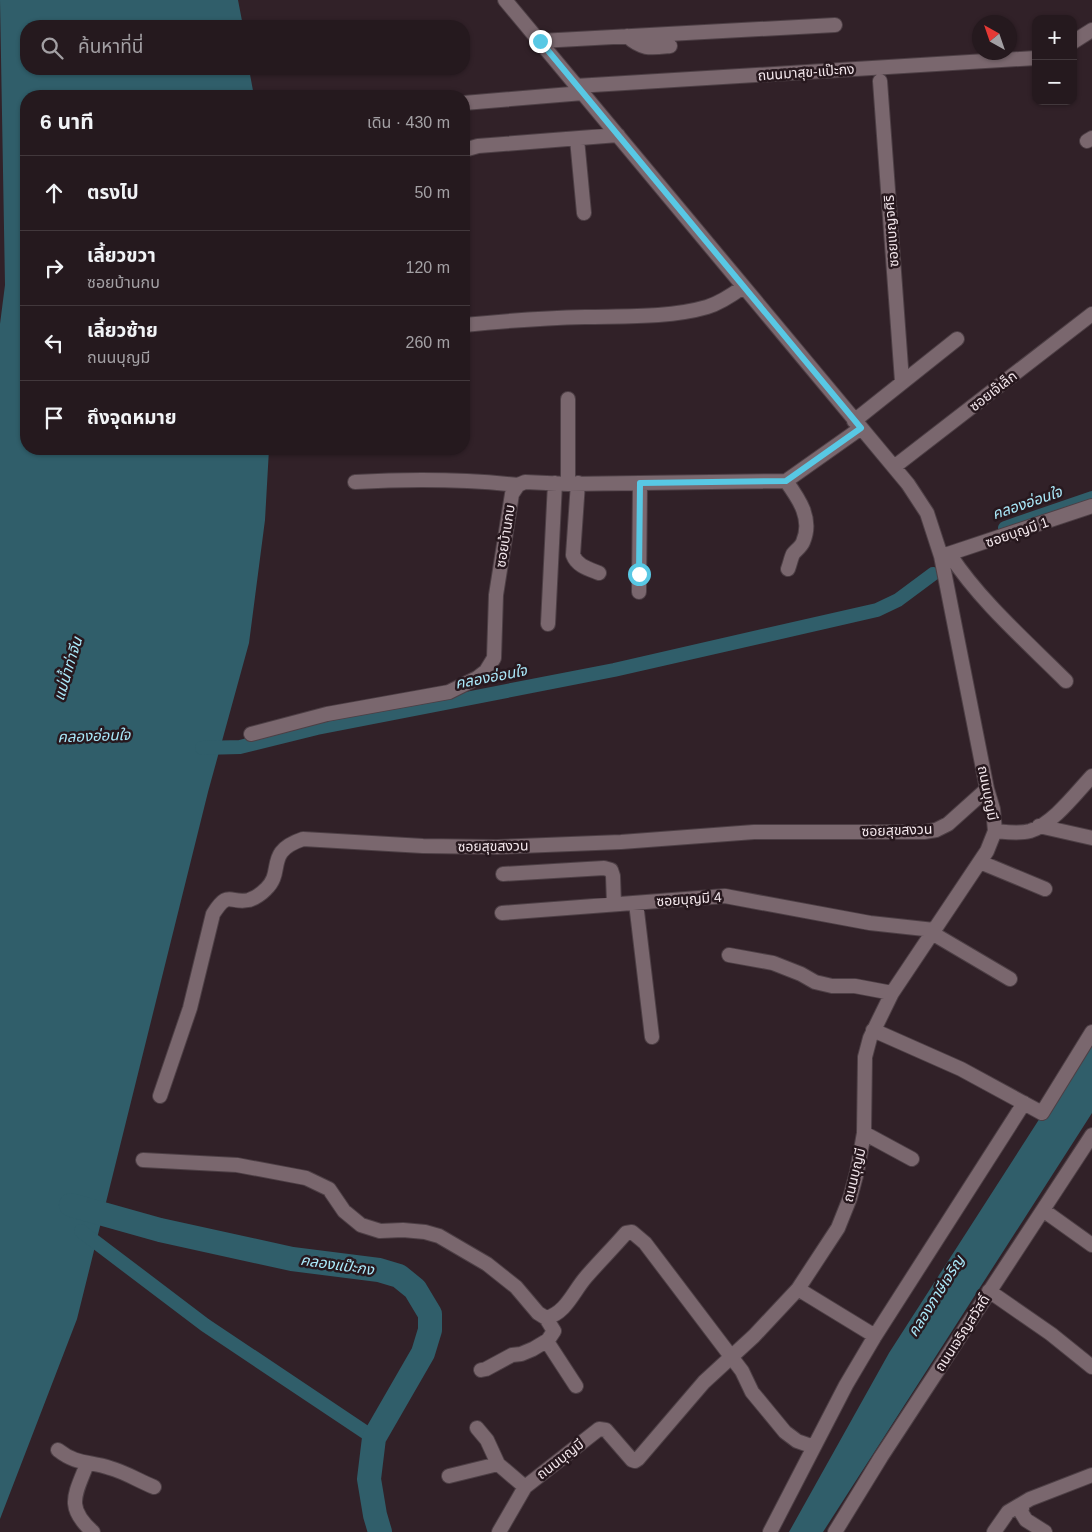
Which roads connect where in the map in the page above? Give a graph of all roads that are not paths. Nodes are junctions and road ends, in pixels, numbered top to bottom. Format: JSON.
{"nodes":[{"id":1,"x":505,"y":0,"type":"edge"},
{"id":2,"x":835,"y":25,"type":"dead end"},
{"id":3,"x":1092,"y":30,"type":"edge"},
{"id":4,"x":627,"y":36,"type":"junction"},
{"id":5,"x":1077,"y":39,"type":"edge"},
{"id":6,"x":540,"y":41,"type":"junction"},
{"id":7,"x":670,"y":46,"type":"dead end"},
{"id":8,"x":1032,"y":58,"type":"edge"},
{"id":9,"x":880,"y":81,"type":"dead end"},
{"id":10,"x":580,"y":90,"type":"junction"},
{"id":11,"x":470,"y":103,"type":"edge"},
{"id":12,"x":618,"y":135,"type":"junction"},
{"id":13,"x":577,"y":139,"type":"junction"},
{"id":14,"x":470,"y":148,"type":"edge"},
{"id":15,"x":584,"y":213,"type":"dead end"},
{"id":16,"x":743,"y":287,"type":"junction"},
{"id":17,"x":1092,"y":314,"type":"edge"},
{"id":18,"x":470,"y":324,"type":"edge"},
{"id":19,"x":957,"y":339,"type":"dead end"},
{"id":20,"x":902,"y":382,"type":"junction"},
{"id":21,"x":568,"y":399,"type":"dead end"},
{"id":22,"x":858,"y":424,"type":"junction"},
{"id":23,"x":894,"y":467,"type":"junction"},
{"id":24,"x":786,"y":481,"type":"junction"},
{"id":25,"x":355,"y":482,"type":"dead end"},
{"id":26,"x":640,"y":483,"type":"junction"},
{"id":27,"x":567,"y":484,"type":"junction"},
{"id":28,"x":518,"y":485,"type":"junction"},
{"id":29,"x":1092,"y":506,"type":"edge"},
{"id":30,"x":1078,"y":511,"type":"junction"},
{"id":31,"x":1092,"y":518,"type":"edge"},
{"id":32,"x":946,"y":556,"type":"junction"},
{"id":33,"x":788,"y":569,"type":"dead end"},
{"id":34,"x":599,"y":574,"type":"dead end"},
{"id":35,"x":639,"y":592,"type":"dead end"},
{"id":36,"x":548,"y":624,"type":"dead end"},
{"id":37,"x":1066,"y":681,"type":"dead end"},
{"id":38,"x":251,"y":734,"type":"dead end"},
{"id":39,"x":1092,"y":776,"type":"edge"},
{"id":40,"x":987,"y":789,"type":"junction"},
{"id":41,"x":1040,"y":826,"type":"junction"},
{"id":42,"x":995,"y":831,"type":"junction"},
{"id":43,"x":1092,"y":838,"type":"edge"},
{"id":44,"x":980,"y":862,"type":"junction"},
{"id":45,"x":502,"y":874,"type":"dead end"},
{"id":46,"x":1045,"y":889,"type":"dead end"},
{"id":47,"x":636,"y":903,"type":"junction"},
{"id":48,"x":614,"y":904,"type":"junction"},
{"id":49,"x":502,"y":913,"type":"dead end"},
{"id":50,"x":933,"y":932,"type":"junction"},
{"id":51,"x":729,"y":955,"type":"dead end"},
{"id":52,"x":1010,"y":979,"type":"dead end"},
{"id":53,"x":892,"y":993,"type":"junction"},
{"id":54,"x":873,"y":1030,"type":"junction"},
{"id":55,"x":1092,"y":1032,"type":"edge"},
{"id":56,"x":652,"y":1037,"type":"dead end"},
{"id":57,"x":160,"y":1096,"type":"dead end"},
{"id":58,"x":1024,"y":1103,"type":"junction"},
{"id":59,"x":864,"y":1133,"type":"junction"},
{"id":60,"x":1092,"y":1135,"type":"edge"},
{"id":61,"x":912,"y":1159,"type":"dead end"},
{"id":62,"x":143,"y":1160,"type":"dead end"},
{"id":63,"x":1043,"y":1210,"type":"junction"},
{"id":64,"x":1092,"y":1246,"type":"edge"},
{"id":65,"x":798,"y":1288,"type":"junction"},
{"id":66,"x":989,"y":1291,"type":"junction"},
{"id":67,"x":546,"y":1318,"type":"junction"},
{"id":68,"x":875,"y":1336,"type":"junction"},
{"id":69,"x":548,"y":1340,"type":"junction"},
{"id":70,"x":731,"y":1358,"type":"junction"},
{"id":71,"x":1092,"y":1367,"type":"edge"},
{"id":72,"x":481,"y":1370,"type":"dead end"},
{"id":73,"x":576,"y":1386,"type":"dead end"},
{"id":74,"x":477,"y":1428,"type":"dead end"},
{"id":75,"x":814,"y":1447,"type":"junction"},
{"id":76,"x":58,"y":1450,"type":"dead end"},
{"id":77,"x":86,"y":1464,"type":"junction"},
{"id":78,"x":498,"y":1464,"type":"junction"},
{"id":79,"x":1092,"y":1475,"type":"edge"},
{"id":80,"x":449,"y":1476,"type":"dead end"},
{"id":81,"x":154,"y":1487,"type":"dead end"},
{"id":82,"x":525,"y":1487,"type":"junction"},
{"id":83,"x":1023,"y":1504,"type":"junction"},
{"id":84,"x":94,"y":1532,"type":"edge"},
{"id":85,"x":499,"y":1532,"type":"edge"},
{"id":86,"x":770,"y":1532,"type":"edge"},
{"id":87,"x":835,"y":1532,"type":"edge"},
{"id":88,"x":994,"y":1532,"type":"edge"},
{"id":89,"x":1045,"y":1532,"type":"edge"}],
"edges":[{"from":1,"to":6,"type":"street","name":"ถนนบุญมี"},
{"from":2,"to":4,"type":"street"},
{"from":3,"to":5,"type":"street"},
{"from":4,"to":6,"type":"street"},
{"from":4,"to":7,"type":"street"},
{"from":6,"to":10,"type":"street","name":"ถนนบุญมี"},
{"from":8,"to":10,"type":"street","name":"ถนนมาสุข-แป๊ะกง"},
{"from":9,"to":20,"type":"street","name":"ซอยเบญจศิริ"},
{"from":10,"to":11,"type":"street","name":"ถนนมาสุข-แป๊ะกง"},
{"from":10,"to":12,"type":"street","name":"ถนนบุญมี"},
{"from":12,"to":13,"type":"street"},
{"from":12,"to":16,"type":"street","name":"ถนนบุญมี"},
{"from":13,"to":14,"type":"street"},
{"from":13,"to":15,"type":"street"},
{"from":16,"to":18,"type":"street"},
{"from":16,"to":22,"type":"street","name":"ถนนบุญมี"},
{"from":17,"to":23,"type":"street","name":"ซอยเจ๊เล็ก"},
{"from":19,"to":20,"type":"street"},
{"from":20,"to":22,"type":"street"},
{"from":21,"to":27,"type":"street"},
{"from":22,"to":23,"type":"street","name":"ถนนบุญมี"},
{"from":22,"to":24,"type":"street"},
{"from":23,"to":32,"type":"street","name":"ถนนบุญมี"},
{"from":24,"to":26,"type":"street"},
{"from":24,"to":33,"type":"street"},
{"from":25,"to":28,"type":"street"},
{"from":26,"to":27,"type":"street"},
{"from":26,"to":35,"type":"street"},
{"from":27,"to":28,"type":"street"},
{"from":27,"to":34,"type":"street"},
{"from":27,"to":36,"type":"street"},
{"from":28,"to":38,"type":"street","name":"ซอยบ้านกบ"},
{"from":29,"to":30,"type":"street","name":"ซอยบุญมี 1"},
{"from":30,"to":31,"type":"street"},
{"from":30,"to":32,"type":"street","name":"ซอยบุญมี 1"},
{"from":32,"to":37,"type":"street"},
{"from":32,"to":40,"type":"street","name":"ถนนบุญมี"},
{"from":39,"to":41,"type":"street"},
{"from":40,"to":42,"type":"street","name":"ถนนบุญมี"},
{"from":40,"to":57,"type":"street","name":"ซอยสุขสงวน"},
{"from":41,"to":42,"type":"street"},
{"from":41,"to":43,"type":"street"},
{"from":42,"to":44,"type":"street","name":"ถนนบุญมี"},
{"from":44,"to":46,"type":"street"},
{"from":44,"to":50,"type":"street","name":"ถนนบุญมี"},
{"from":45,"to":48,"type":"street"},
{"from":47,"to":48,"type":"street","name":"ซอยบุญมี 4"},
{"from":47,"to":50,"type":"street","name":"ซอยบุญมี 4"},
{"from":47,"to":56,"type":"street"},
{"from":48,"to":49,"type":"street","name":"ซอยบุญมี 4"},
{"from":50,"to":52,"type":"street"},
{"from":50,"to":53,"type":"street","name":"ถนนบุญมี"},
{"from":51,"to":53,"type":"street"},
{"from":53,"to":54,"type":"street","name":"ถนนบุญมี"},
{"from":54,"to":58,"type":"street"},
{"from":54,"to":59,"type":"street","name":"ถนนบุญมี"},
{"from":55,"to":58,"type":"street"},
{"from":58,"to":68,"type":"street"},
{"from":59,"to":61,"type":"street"},
{"from":59,"to":65,"type":"street","name":"ถนนบุญมี"},
{"from":60,"to":63,"type":"street","name":"ถนนเจริญสวัสดิ์"},
{"from":62,"to":67,"type":"street"},
{"from":63,"to":64,"type":"street"},
{"from":63,"to":66,"type":"street","name":"ถนนเจริญสวัสดิ์"},
{"from":65,"to":68,"type":"street"},
{"from":65,"to":70,"type":"street","name":"ถนนบุญมี"},
{"from":66,"to":71,"type":"street"},
{"from":66,"to":87,"type":"street","name":"ถนนเจริญสวัสดิ์"},
{"from":67,"to":69,"type":"street"},
{"from":67,"to":70,"type":"street"},
{"from":68,"to":75,"type":"street"},
{"from":69,"to":72,"type":"street"},
{"from":69,"to":73,"type":"street"},
{"from":70,"to":75,"type":"street"},
{"from":70,"to":82,"type":"street","name":"ถนนบุญมี"},
{"from":74,"to":78,"type":"street"},
{"from":75,"to":86,"type":"street"},
{"from":76,"to":77,"type":"street"},
{"from":77,"to":81,"type":"street"},
{"from":77,"to":84,"type":"street"},
{"from":78,"to":80,"type":"street"},
{"from":78,"to":82,"type":"street"},
{"from":79,"to":83,"type":"street"},
{"from":82,"to":85,"type":"street","name":"ถนนบุญมี"},
{"from":83,"to":88,"type":"street"},
{"from":83,"to":89,"type":"street"}]}
